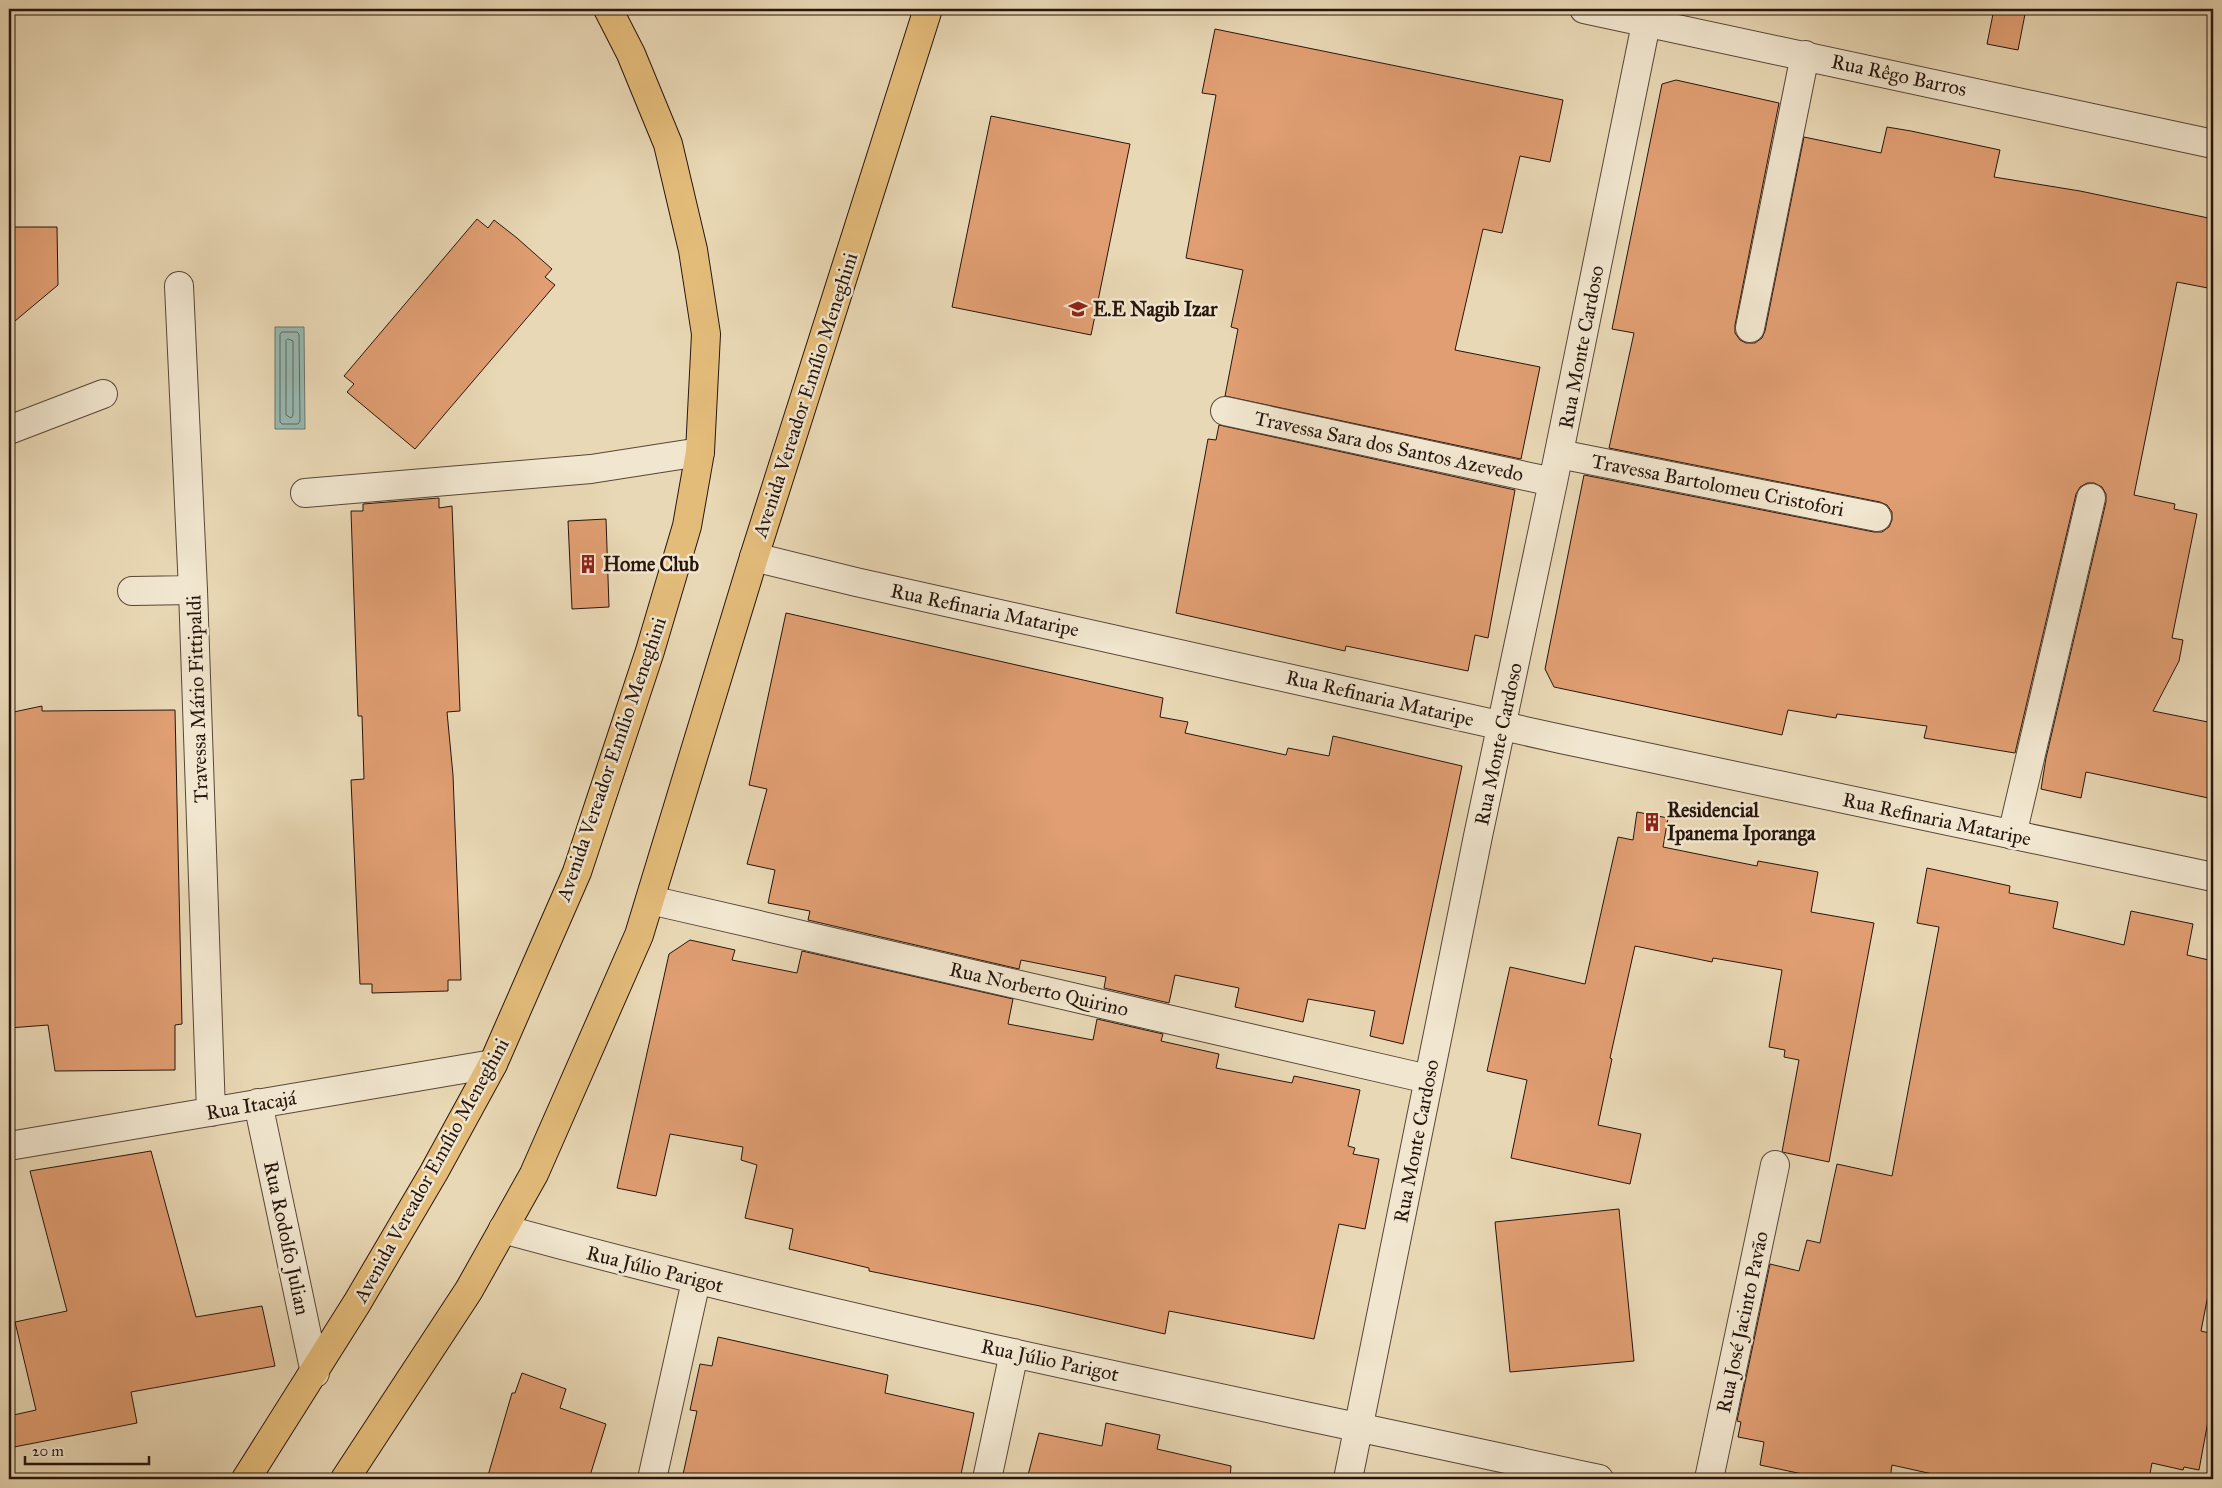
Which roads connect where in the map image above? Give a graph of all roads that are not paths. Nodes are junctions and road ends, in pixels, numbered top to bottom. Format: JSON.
{"nodes":[{"id":1,"x":608,"y":9,"type":"edge"},
{"id":2,"x":928,"y":9,"type":"edge"},
{"id":3,"x":1584,"y":9,"type":"edge"},
{"id":4,"x":1647,"y":16,"type":"edge"},
{"id":5,"x":1805,"y":55,"type":"junction"},
{"id":6,"x":2213,"y":144,"type":"edge"},
{"id":7,"x":179,"y":286,"type":"dead end"},
{"id":8,"x":1750,"y":328,"type":"dead end"},
{"id":9,"x":103,"y":394,"type":"dead end"},
{"id":10,"x":1226,"y":411,"type":"dead end"},
{"id":11,"x":9,"y":430,"type":"edge"},
{"id":12,"x":700,"y":452,"type":"junction"},
{"id":13,"x":1559,"y":454,"type":"junction"},
{"id":14,"x":1553,"y":482,"type":"junction"},
{"id":15,"x":305,"y":493,"type":"dead end"},
{"id":16,"x":2091,"y":498,"type":"dead end"},
{"id":17,"x":1877,"y":517,"type":"dead end"},
{"id":18,"x":754,"y":557,"type":"junction"},
{"id":19,"x":194,"y":590,"type":"junction"},
{"id":20,"x":132,"y":591,"type":"dead end"},
{"id":21,"x":1502,"y":726,"type":"junction"},
{"id":22,"x":2012,"y":835,"type":"junction"},
{"id":23,"x":2213,"y":877,"type":"edge"},
{"id":24,"x":650,"y":900,"type":"junction"},
{"id":25,"x":493,"y":1064,"type":"junction"},
{"id":26,"x":1428,"y":1079,"type":"junction"},
{"id":27,"x":258,"y":1103,"type":"junction"},
{"id":28,"x":212,"y":1112,"type":"junction"},
{"id":29,"x":9,"y":1146,"type":"edge"},
{"id":30,"x":1775,"y":1165,"type":"dead end"},
{"id":31,"x":503,"y":1229,"type":"junction"},
{"id":32,"x":696,"y":1280,"type":"junction"},
{"id":33,"x":1014,"y":1353,"type":"junction"},
{"id":34,"x":315,"y":1372,"type":"junction"},
{"id":35,"x":1358,"y":1426,"type":"junction"},
{"id":36,"x":246,"y":1479,"type":"edge"},
{"id":37,"x":344,"y":1479,"type":"edge"},
{"id":38,"x":652,"y":1479,"type":"edge"},
{"id":39,"x":987,"y":1479,"type":"edge"},
{"id":40,"x":1348,"y":1479,"type":"edge"},
{"id":41,"x":1599,"y":1479,"type":"edge"},
{"id":42,"x":1709,"y":1479,"type":"edge"}],
"edges":[{"from":1,"to":12,"type":"main road","name":"Avenida Vereador Emílio Meneghini"},
{"from":2,"to":18,"type":"main road","name":"Avenida Vereador Emílio Meneghini"},
{"from":3,"to":4,"type":"street","name":"Rua Rêgo Barros"},
{"from":4,"to":5,"type":"street","name":"Rua Rêgo Barros"},
{"from":4,"to":13,"type":"street","name":"Rua Monte Cardoso"},
{"from":5,"to":6,"type":"street","name":"Rua Rêgo Barros"},
{"from":5,"to":8,"type":"street"},
{"from":7,"to":19,"type":"street","name":"Travessa Mário Fittipaldi"},
{"from":9,"to":11,"type":"street"},
{"from":10,"to":14,"type":"street","name":"Travessa Sara dos Santos Azevedo"},
{"from":12,"to":15,"type":"street"},
{"from":12,"to":25,"type":"main road","name":"Avenida Vereador Emílio Meneghini"},
{"from":13,"to":14,"type":"street","name":"Rua Monte Cardoso"},
{"from":13,"to":17,"type":"street","name":"Travessa Bartolomeu Cristofori"},
{"from":14,"to":21,"type":"street","name":"Rua Monte Cardoso"},
{"from":16,"to":22,"type":"street"},
{"from":18,"to":21,"type":"street","name":"Rua Refinaria Mataripe"},
{"from":18,"to":24,"type":"main road","name":"Avenida Vereador Emílio Meneghini"},
{"from":19,"to":20,"type":"street"},
{"from":19,"to":28,"type":"street","name":"Travessa Mário Fittipaldi"},
{"from":21,"to":22,"type":"street","name":"Rua Refinaria Mataripe"},
{"from":21,"to":26,"type":"street","name":"Rua Monte Cardoso"},
{"from":22,"to":23,"type":"street","name":"Rua Refinaria Mataripe"},
{"from":24,"to":26,"type":"street","name":"Rua Norberto Quirino"},
{"from":24,"to":31,"type":"main road","name":"Avenida Vereador Emílio Meneghini"},
{"from":25,"to":27,"type":"street","name":"Rua Itacajá"},
{"from":25,"to":34,"type":"main road","name":"Avenida Vereador Emílio Meneghini"},
{"from":26,"to":35,"type":"street","name":"Rua Monte Cardoso"},
{"from":27,"to":28,"type":"street","name":"Rua Itacajá"},
{"from":27,"to":34,"type":"street","name":"Rua Rodolfo Julian"},
{"from":28,"to":29,"type":"street","name":"Rua Itacajá"},
{"from":30,"to":42,"type":"street","name":"Rua José Jacinto Pavão"},
{"from":31,"to":32,"type":"street","name":"Rua Júlio Parigot"},
{"from":31,"to":37,"type":"main road","name":"Avenida Vereador Emílio Meneghini"},
{"from":32,"to":33,"type":"street","name":"Rua Júlio Parigot"},
{"from":32,"to":38,"type":"street"},
{"from":33,"to":35,"type":"street","name":"Rua Júlio Parigot"},
{"from":33,"to":39,"type":"street"},
{"from":34,"to":36,"type":"main road","name":"Avenida Vereador Emílio Meneghini"},
{"from":35,"to":40,"type":"street","name":"Rua Monte Cardoso"},
{"from":35,"to":41,"type":"street","name":"Rua Júlio Parigot"}]}
